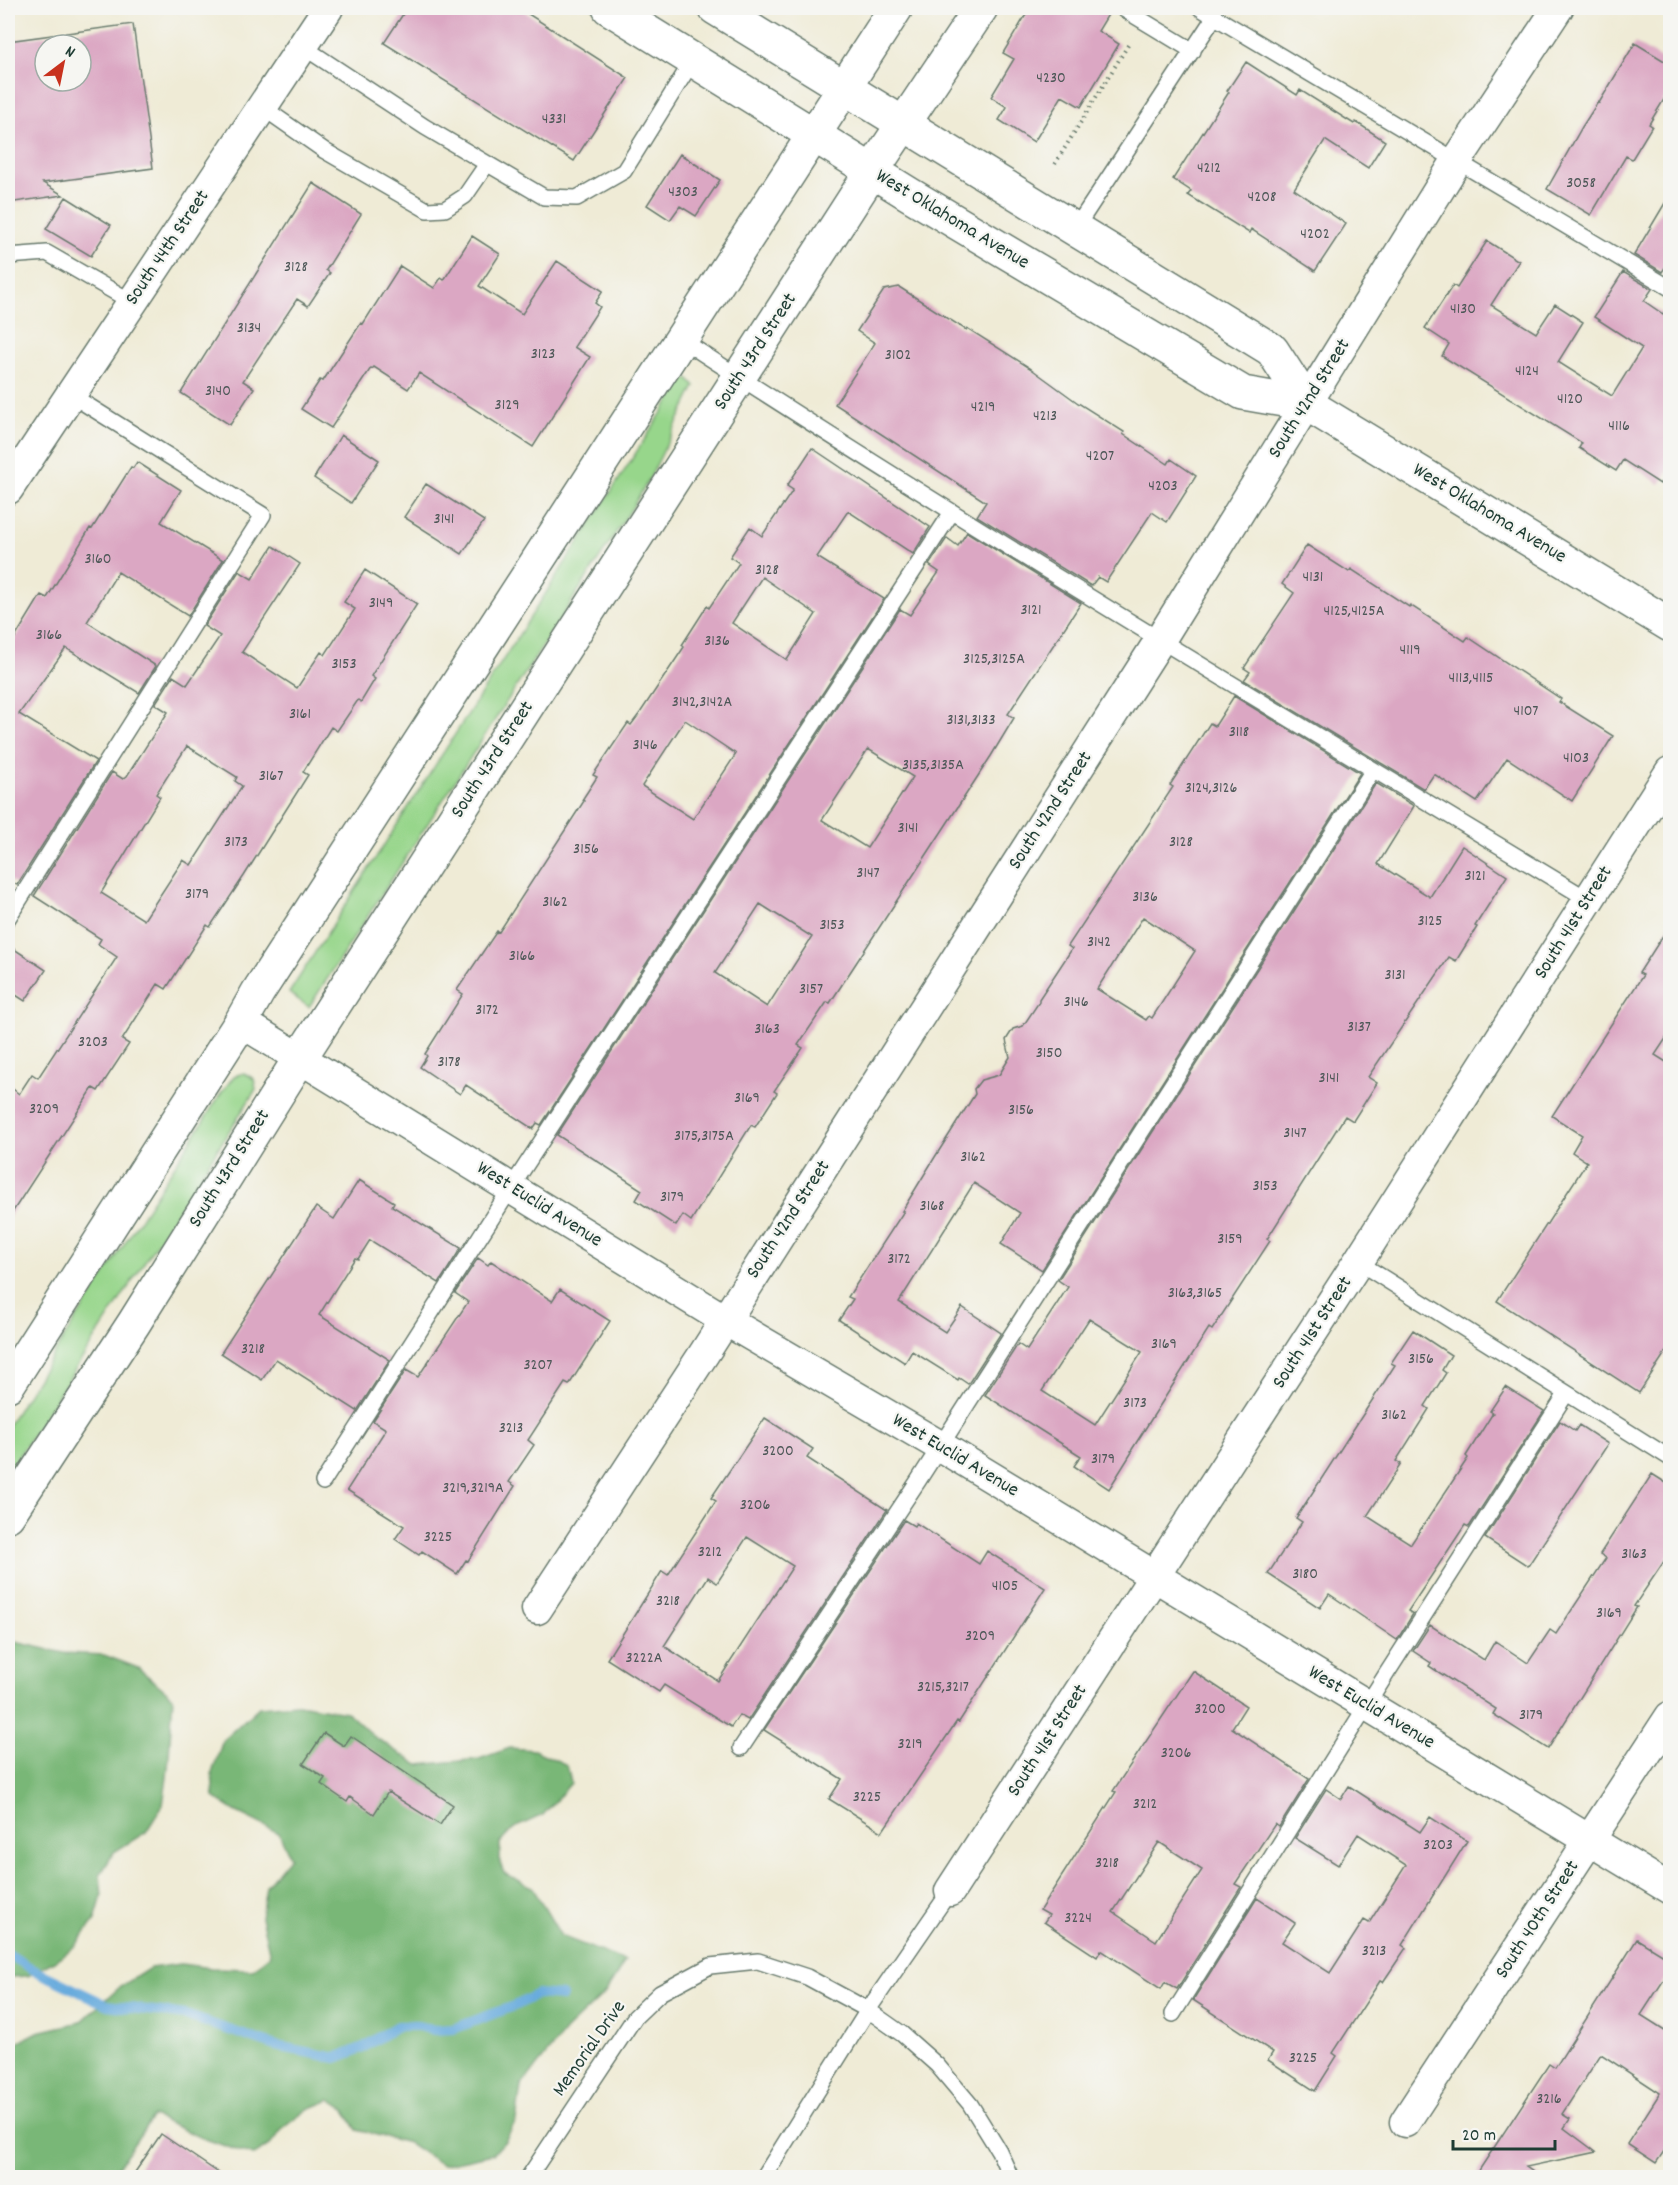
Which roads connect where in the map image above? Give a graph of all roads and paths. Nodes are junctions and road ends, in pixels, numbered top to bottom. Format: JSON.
{"nodes":[{"id":1,"x":328,"y":8,"type":"edge"},
{"id":2,"x":609,"y":8,"type":"edge"},
{"id":3,"x":715,"y":8,"type":"edge"},
{"id":4,"x":896,"y":8,"type":"edge"},
{"id":5,"x":981,"y":8,"type":"edge"},
{"id":6,"x":1122,"y":8,"type":"edge"},
{"id":7,"x":1200,"y":8,"type":"edge"},
{"id":8,"x":1558,"y":8,"type":"edge"},
{"id":9,"x":1215,"y":16,"type":"junction"},
{"id":10,"x":1121,"y":37,"type":"dead end"},
{"id":11,"x":302,"y":46,"type":"junction"},
{"id":12,"x":1192,"y":51,"type":"junction"},
{"id":13,"x":693,"y":60,"type":"junction"},
{"id":14,"x":845,"y":87,"type":"junction"},
{"id":15,"x":262,"y":107,"type":"junction"},
{"id":16,"x":903,"y":123,"type":"junction"},
{"id":17,"x":814,"y":136,"type":"junction"},
{"id":18,"x":1456,"y":162,"type":"junction"},
{"id":19,"x":488,"y":164,"type":"junction"},
{"id":20,"x":1055,"y":164,"type":"dead end"},
{"id":21,"x":872,"y":171,"type":"junction"},
{"id":22,"x":1075,"y":229,"type":"junction"},
{"id":23,"x":8,"y":256,"type":"edge"},
{"id":24,"x":1671,"y":288,"type":"edge"},
{"id":25,"x":132,"y":302,"type":"junction"},
{"id":26,"x":682,"y":340,"type":"junction"},
{"id":27,"x":739,"y":378,"type":"junction"},
{"id":28,"x":70,"y":395,"type":"junction"},
{"id":29,"x":1307,"y":404,"type":"junction"},
{"id":30,"x":8,"y":489,"type":"edge"},
{"id":31,"x":951,"y":512,"type":"junction"},
{"id":32,"x":1671,"y":625,"type":"edge"},
{"id":33,"x":1160,"y":640,"type":"junction"},
{"id":34,"x":1373,"y":770,"type":"junction"},
{"id":35,"x":1671,"y":772,"type":"edge"},
{"id":36,"x":1589,"y":900,"type":"junction"},
{"id":37,"x":8,"y":918,"type":"edge"},
{"id":38,"x":241,"y":1022,"type":"junction"},
{"id":39,"x":300,"y":1058,"type":"junction"},
{"id":40,"x":511,"y":1188,"type":"junction"},
{"id":41,"x":1358,"y":1262,"type":"junction"},
{"id":42,"x":725,"y":1320,"type":"junction"},
{"id":43,"x":8,"y":1385,"type":"edge"},
{"id":44,"x":1566,"y":1394,"type":"junction"},
{"id":45,"x":940,"y":1446,"type":"junction"},
{"id":46,"x":1671,"y":1458,"type":"edge"},
{"id":47,"x":323,"y":1482,"type":"dead end"},
{"id":48,"x":8,"y":1515,"type":"edge"},
{"id":49,"x":1155,"y":1577,"type":"junction"},
{"id":50,"x":537,"y":1609,"type":"dead end"},
{"id":51,"x":1367,"y":1705,"type":"junction"},
{"id":52,"x":1671,"y":1717,"type":"edge"},
{"id":53,"x":741,"y":1748,"type":"dead end"},
{"id":54,"x":1591,"y":1840,"type":"junction"},
{"id":55,"x":1671,"y":1889,"type":"edge"},
{"id":56,"x":950,"y":1891,"type":"joint"},
{"id":57,"x":868,"y":2010,"type":"junction"},
{"id":58,"x":1173,"y":2014,"type":"dead end"},
{"id":59,"x":1405,"y":2122,"type":"dead end"},
{"id":60,"x":528,"y":2178,"type":"edge"},
{"id":61,"x":763,"y":2178,"type":"edge"},
{"id":62,"x":1011,"y":2178,"type":"edge"}],
"edges":[{"from":1,"to":11,"type":"street","name":"South 44th Street"},
{"from":2,"to":13,"type":"main road","name":"West Oklahoma Avenue"},
{"from":3,"to":14,"type":"main road","name":"West Oklahoma Avenue"},
{"from":4,"to":14,"type":"main road"},
{"from":5,"to":16,"type":"main road","name":"South 43rd Street"},
{"from":6,"to":12,"type":"lane"},
{"from":7,"to":9,"type":"lane"},
{"from":8,"to":18,"type":"street","name":"South 42nd Street"},
{"from":9,"to":12,"type":"lane"},
{"from":9,"to":18,"type":"lane"},
{"from":10,"to":20,"type":"path"},
{"from":11,"to":15,"type":"street","name":"South 44th Street"},
{"from":11,"to":19,"type":"lane"},
{"from":12,"to":22,"type":"lane"},
{"from":13,"to":17,"type":"main road","name":"West Oklahoma Avenue"},
{"from":13,"to":19,"type":"lane"},
{"from":14,"to":16,"type":"main road","name":"West Oklahoma Avenue"},
{"from":14,"to":17,"type":"main road"},
{"from":15,"to":19,"type":"lane"},
{"from":15,"to":25,"type":"street","name":"South 44th Street"},
{"from":16,"to":21,"type":"main road","name":"South 43rd Street"},
{"from":16,"to":22,"type":"main road","name":"West Oklahoma Avenue"},
{"from":17,"to":21,"type":"main road","name":"West Oklahoma Avenue"},
{"from":17,"to":26,"type":"main road"},
{"from":18,"to":24,"type":"lane"},
{"from":18,"to":29,"type":"street","name":"South 42nd Street"},
{"from":21,"to":27,"type":"main road","name":"South 43rd Street"},
{"from":21,"to":29,"type":"main road","name":"West Oklahoma Avenue"},
{"from":22,"to":29,"type":"main road","name":"West Oklahoma Avenue"},
{"from":23,"to":25,"type":"lane"},
{"from":25,"to":28,"type":"street","name":"South 44th Street"},
{"from":26,"to":27,"type":"lane"},
{"from":26,"to":38,"type":"main road"},
{"from":27,"to":31,"type":"lane"},
{"from":27,"to":39,"type":"main road","name":"South 43rd Street"},
{"from":28,"to":30,"type":"street","name":"South 44th Street"},
{"from":28,"to":37,"type":"lane"},
{"from":29,"to":32,"type":"main road","name":"West Oklahoma Avenue"},
{"from":29,"to":33,"type":"street","name":"South 42nd Street"},
{"from":31,"to":33,"type":"lane"},
{"from":31,"to":40,"type":"lane"},
{"from":33,"to":34,"type":"lane"},
{"from":33,"to":42,"type":"street","name":"South 42nd Street"},
{"from":34,"to":36,"type":"lane"},
{"from":34,"to":45,"type":"lane"},
{"from":35,"to":36,"type":"street","name":"South 41st Street"},
{"from":36,"to":41,"type":"street","name":"South 41st Street"},
{"from":38,"to":39,"type":"street","name":"West Euclid Avenue"},
{"from":38,"to":43,"type":"main road"},
{"from":39,"to":40,"type":"street","name":"West Euclid Avenue"},
{"from":39,"to":48,"type":"main road","name":"South 43rd Street"},
{"from":40,"to":42,"type":"street","name":"West Euclid Avenue"},
{"from":40,"to":47,"type":"lane"},
{"from":41,"to":44,"type":"lane"},
{"from":41,"to":49,"type":"street","name":"South 41st Street"},
{"from":42,"to":45,"type":"street","name":"West Euclid Avenue"},
{"from":42,"to":50,"type":"street","name":"South 42nd Street"},
{"from":44,"to":46,"type":"lane"},
{"from":44,"to":51,"type":"lane"},
{"from":45,"to":49,"type":"street","name":"West Euclid Avenue"},
{"from":45,"to":53,"type":"lane"},
{"from":49,"to":51,"type":"street","name":"West Euclid Avenue"},
{"from":49,"to":56,"type":"street","name":"South 41st Street"},
{"from":51,"to":54,"type":"street","name":"West Euclid Avenue"},
{"from":51,"to":58,"type":"lane"},
{"from":52,"to":54,"type":"street","name":"South 40th Street"},
{"from":54,"to":55,"type":"street","name":"West Euclid Avenue"},
{"from":54,"to":59,"type":"street","name":"South 40th Street"},
{"from":56,"to":57,"type":"lane"},
{"from":57,"to":60,"type":"lane","name":"Memorial Drive"},
{"from":57,"to":61,"type":"lane"},
{"from":57,"to":62,"type":"lane","name":"Memorial Drive"}]}
